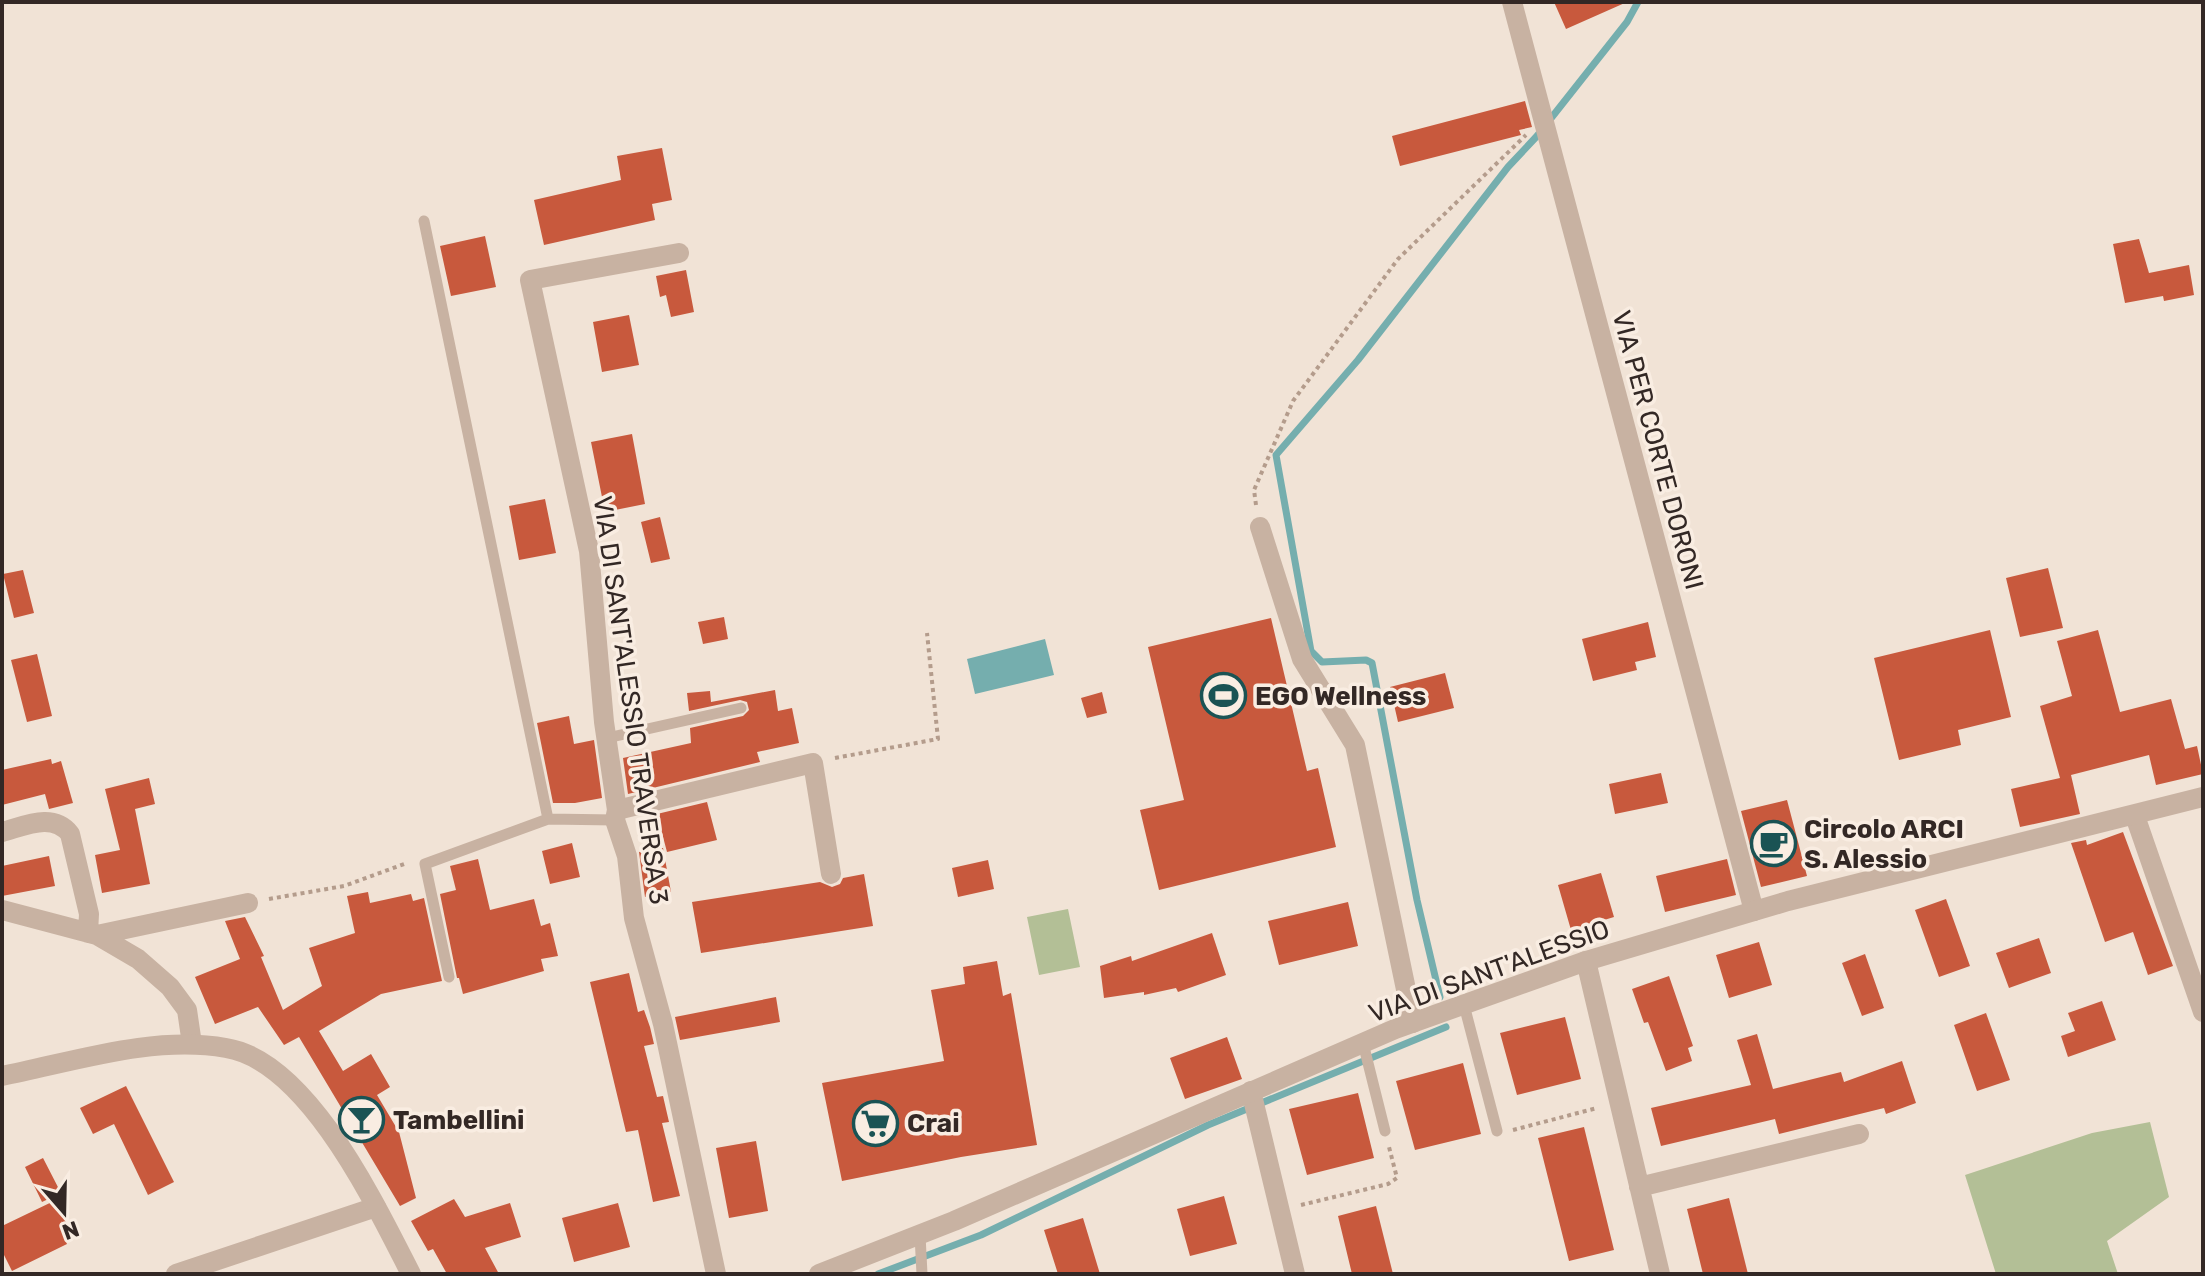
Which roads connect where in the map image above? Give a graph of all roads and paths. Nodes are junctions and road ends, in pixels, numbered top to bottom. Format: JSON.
{"nodes":[{"id":1,"x":1512,"y":2,"type":"edge"},
{"id":2,"x":1542,"y":119,"type":"junction"},
{"id":3,"x":424,"y":221,"type":"dead end"},
{"id":4,"x":679,"y":253,"type":"dead end"},
{"id":5,"x":1260,"y":527,"type":"joint"},
{"id":6,"x":927,"y":633,"type":"dead end"},
{"id":7,"x":741,"y":708,"type":"dead end"},
{"id":8,"x":607,"y":738,"type":"junction"},
{"id":9,"x":813,"y":763,"type":"junction"},
{"id":10,"x":2203,"y":797,"type":"edge"},
{"id":11,"x":616,"y":815,"type":"junction"},
{"id":12,"x":2135,"y":816,"type":"junction"},
{"id":13,"x":548,"y":819,"type":"junction"},
{"id":14,"x":2,"y":832,"type":"edge"},
{"id":15,"x":425,"y":864,"type":"junction"},
{"id":16,"x":831,"y":874,"type":"dead end"},
{"id":17,"x":248,"y":903,"type":"joint"},
{"id":18,"x":2,"y":910,"type":"edge"},
{"id":19,"x":1754,"y":911,"type":"junction"},
{"id":20,"x":92,"y":934,"type":"junction"},
{"id":21,"x":1586,"y":961,"type":"junction"},
{"id":22,"x":449,"y":977,"type":"dead end"},
{"id":23,"x":1464,"y":1005,"type":"junction"},
{"id":24,"x":2203,"y":1012,"type":"edge"},
{"id":25,"x":1413,"y":1023,"type":"junction"},
{"id":26,"x":192,"y":1044,"type":"junction"},
{"id":27,"x":1365,"y":1050,"type":"junction"},
{"id":28,"x":2,"y":1076,"type":"edge"},
{"id":29,"x":1252,"y":1092,"type":"junction"},
{"id":30,"x":1619,"y":1103,"type":"junction"},
{"id":31,"x":1385,"y":1131,"type":"joint"},
{"id":32,"x":1497,"y":1131,"type":"joint"},
{"id":33,"x":1859,"y":1134,"type":"dead end"},
{"id":34,"x":1639,"y":1187,"type":"junction"},
{"id":35,"x":376,"y":1207,"type":"junction"},
{"id":36,"x":1280,"y":1211,"type":"junction"},
{"id":37,"x":920,"y":1235,"type":"junction"},
{"id":38,"x":832,"y":1272,"type":"edge"},
{"id":39,"x":176,"y":1274,"type":"edge"},
{"id":40,"x":411,"y":1274,"type":"edge"},
{"id":41,"x":716,"y":1274,"type":"edge"},
{"id":42,"x":922,"y":1274,"type":"edge"},
{"id":43,"x":1295,"y":1274,"type":"edge"},
{"id":44,"x":1660,"y":1274,"type":"edge"}],
"edges":[{"from":1,"to":2,"type":"street","name":"VIA PER CORTE DORONI"},
{"from":2,"to":5,"type":"path"},
{"from":2,"to":19,"type":"street","name":"VIA PER CORTE DORONI"},
{"from":3,"to":13,"type":"lane"},
{"from":4,"to":8,"type":"street","name":"VIA DI SANT'ALESSIO TRAVERSA 3"},
{"from":5,"to":25,"type":"street"},
{"from":6,"to":9,"type":"path"},
{"from":7,"to":8,"type":"lane"},
{"from":8,"to":11,"type":"street","name":"VIA DI SANT'ALESSIO TRAVERSA 3"},
{"from":9,"to":11,"type":"street"},
{"from":9,"to":16,"type":"street"},
{"from":10,"to":12,"type":"street","name":"VIA DI SANT'ALESSIO"},
{"from":11,"to":13,"type":"lane"},
{"from":11,"to":41,"type":"street","name":"VIA DI SANT'ALESSIO TRAVERSA 3"},
{"from":12,"to":19,"type":"street","name":"VIA DI SANT'ALESSIO"},
{"from":12,"to":24,"type":"street"},
{"from":13,"to":15,"type":"lane"},
{"from":14,"to":20,"type":"street"},
{"from":15,"to":17,"type":"path"},
{"from":15,"to":22,"type":"lane"},
{"from":17,"to":20,"type":"street"},
{"from":18,"to":20,"type":"street"},
{"from":19,"to":21,"type":"street","name":"VIA DI SANT'ALESSIO"},
{"from":20,"to":26,"type":"street"},
{"from":21,"to":23,"type":"street","name":"VIA DI SANT'ALESSIO"},
{"from":21,"to":30,"type":"street"},
{"from":23,"to":25,"type":"street","name":"VIA DI SANT'ALESSIO"},
{"from":23,"to":32,"type":"lane"},
{"from":25,"to":27,"type":"street","name":"VIA DI SANT'ALESSIO"},
{"from":26,"to":28,"type":"street"},
{"from":26,"to":35,"type":"street"},
{"from":27,"to":29,"type":"street","name":"VIA DI SANT'ALESSIO"},
{"from":27,"to":31,"type":"lane"},
{"from":29,"to":36,"type":"street"},
{"from":29,"to":37,"type":"street","name":"VIA DI SANT'ALESSIO"},
{"from":30,"to":32,"type":"path"},
{"from":30,"to":34,"type":"street"},
{"from":31,"to":36,"type":"path"},
{"from":33,"to":34,"type":"street"},
{"from":34,"to":44,"type":"street"},
{"from":35,"to":39,"type":"street"},
{"from":35,"to":40,"type":"street"},
{"from":36,"to":43,"type":"street"},
{"from":37,"to":38,"type":"street","name":"VIA DI SANT'ALESSIO"},
{"from":37,"to":42,"type":"lane"}]}
